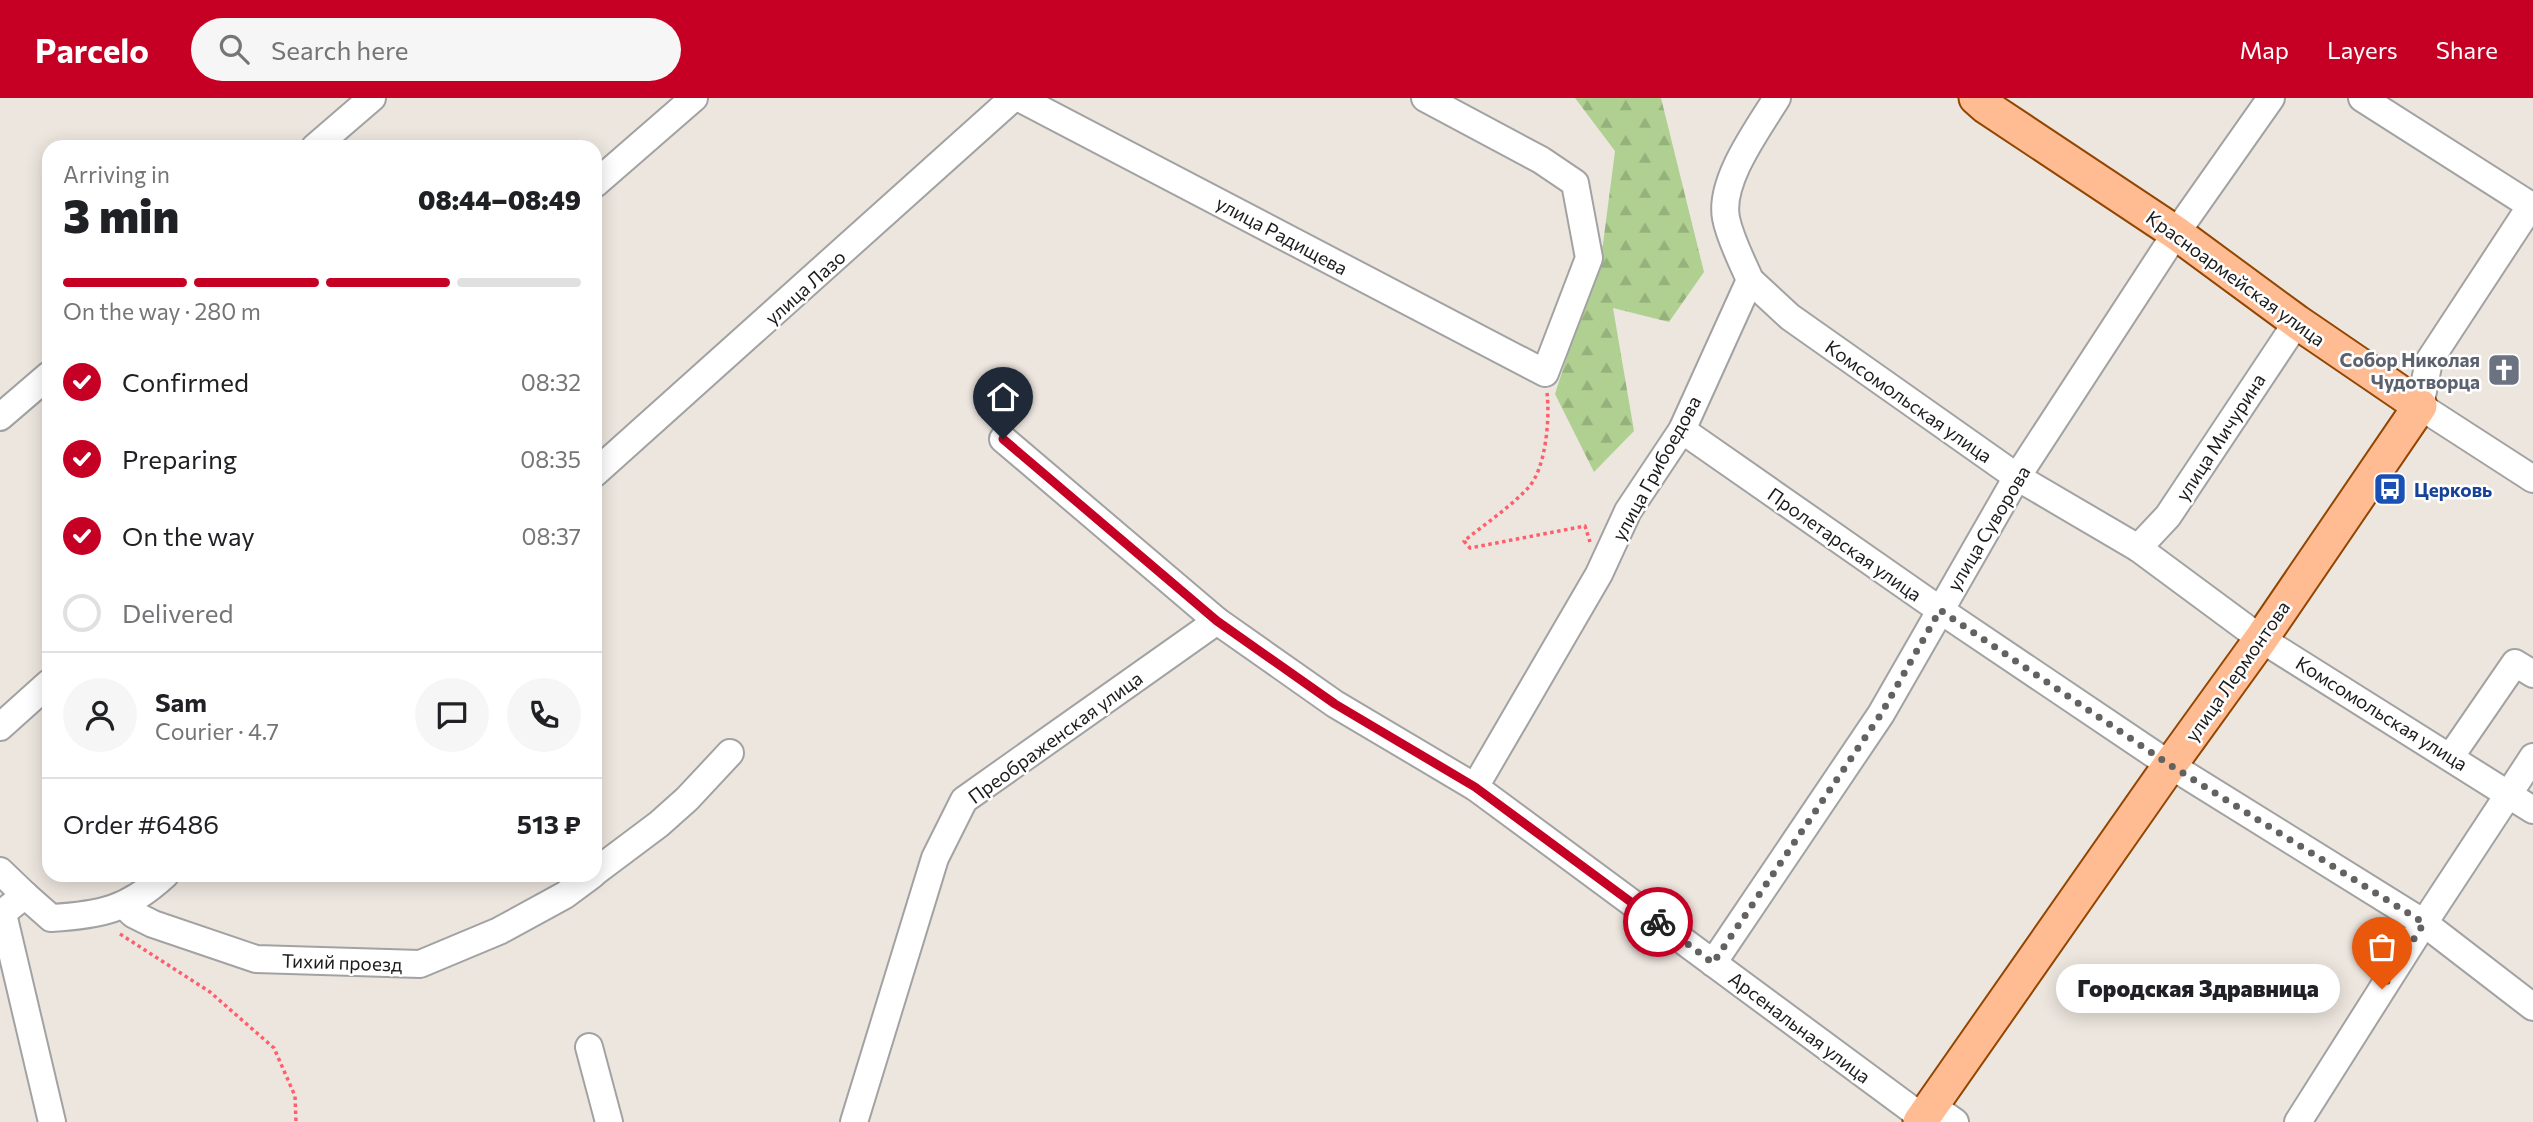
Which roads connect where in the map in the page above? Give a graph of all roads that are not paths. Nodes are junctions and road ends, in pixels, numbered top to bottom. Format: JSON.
{"nodes":[{"id":1,"x":372,"y":98,"type":"edge"},
{"id":2,"x":694,"y":98,"type":"edge"},
{"id":3,"x":1013,"y":98,"type":"edge"},
{"id":4,"x":1018,"y":98,"type":"edge"},
{"id":5,"x":1425,"y":98,"type":"edge"},
{"id":6,"x":1777,"y":98,"type":"edge"},
{"id":7,"x":1976,"y":98,"type":"edge"},
{"id":8,"x":2271,"y":98,"type":"edge"},
{"id":9,"x":2361,"y":98,"type":"edge"},
{"id":10,"x":323,"y":140,"type":"edge"},
{"id":11,"x":602,"y":178,"type":"edge"},
{"id":12,"x":2531,"y":207,"type":"edge"},
{"id":13,"x":2176,"y":233,"type":"junction"},
{"id":14,"x":1750,"y":281,"type":"junction"},
{"id":15,"x":2297,"y":322,"type":"junction"},
{"id":16,"x":42,"y":382,"type":"edge"},
{"id":17,"x":2420,"y":407,"type":"junction"},
{"id":18,"x":0,"y":417,"type":"edge"},
{"id":19,"x":1682,"y":430,"type":"junction"},
{"id":20,"x":1003,"y":439,"type":"dead end"},
{"id":21,"x":602,"y":467,"type":"edge"},
{"id":22,"x":2017,"y":477,"type":"junction"},
{"id":23,"x":2533,"y":479,"type":"edge"},
{"id":24,"x":2138,"y":548,"type":"junction"},
{"id":25,"x":1940,"y":610,"type":"junction"},
{"id":26,"x":1217,"y":621,"type":"junction"},
{"id":27,"x":2261,"y":639,"type":"junction"},
{"id":28,"x":2533,"y":674,"type":"edge"},
{"id":29,"x":42,"y":689,"type":"edge"},
{"id":30,"x":0,"y":727,"type":"edge"},
{"id":31,"x":730,"y":753,"type":"dead end"},
{"id":32,"x":2451,"y":756,"type":"junction"},
{"id":33,"x":2533,"y":757,"type":"edge"},
{"id":34,"x":2170,"y":765,"type":"junction"},
{"id":35,"x":1475,"y":787,"type":"junction"},
{"id":36,"x":2510,"y":793,"type":"junction"},
{"id":37,"x":2533,"y":810,"type":"edge"},
{"id":38,"x":602,"y":867,"type":"edge"},
{"id":39,"x":0,"y":872,"type":"edge"},
{"id":40,"x":156,"y":882,"type":"edge"},
{"id":41,"x":582,"y":882,"type":"edge"},
{"id":42,"x":25,"y":895,"type":"junction"},
{"id":43,"x":124,"y":905,"type":"junction"},
{"id":44,"x":1,"y":915,"type":"edge"},
{"id":45,"x":2424,"y":923,"type":"junction"},
{"id":46,"x":1713,"y":963,"type":"junction"},
{"id":47,"x":2533,"y":1007,"type":"edge"},
{"id":48,"x":589,"y":1047,"type":"dead end"},
{"id":49,"x":1932,"y":1117,"type":"edge"},
{"id":50,"x":52,"y":1122,"type":"edge"},
{"id":51,"x":609,"y":1122,"type":"edge"},
{"id":52,"x":854,"y":1122,"type":"edge"},
{"id":53,"x":2298,"y":1122,"type":"edge"}],
"edges":[{"from":1,"to":10,"type":"street"},
{"from":2,"to":11,"type":"street"},
{"from":3,"to":21,"type":"street","name":"улица Лазо"},
{"from":4,"to":5,"type":"street","name":"улица Радищева"},
{"from":6,"to":14,"type":"street"},
{"from":7,"to":13,"type":"main road","name":"Красноармейская улица"},
{"from":8,"to":13,"type":"street","name":"улица Суворова"},
{"from":9,"to":12,"type":"street"},
{"from":12,"to":17,"type":"street","name":"улица Лермонтова"},
{"from":13,"to":15,"type":"main road","name":"Красноармейская улица"},
{"from":13,"to":22,"type":"street","name":"улица Суворова"},
{"from":14,"to":19,"type":"street","name":"улица Грибоедова"},
{"from":14,"to":22,"type":"street","name":"Комсомольская улица"},
{"from":15,"to":17,"type":"main road","name":"Красноармейская улица"},
{"from":15,"to":24,"type":"street","name":"улица Мичурина"},
{"from":16,"to":18,"type":"street"},
{"from":17,"to":23,"type":"street","name":"Красноармейская улица"},
{"from":17,"to":27,"type":"main road","name":"улица Лермонтова"},
{"from":19,"to":25,"type":"street","name":"Пролетарская улица"},
{"from":19,"to":35,"type":"street","name":"улица Грибоедова"},
{"from":20,"to":26,"type":"street","name":"Арсенальная улица"},
{"from":22,"to":24,"type":"street","name":"Комсомольская улица"},
{"from":22,"to":25,"type":"street","name":"улица Суворова"},
{"from":24,"to":27,"type":"street","name":"Комсомольская улица"},
{"from":25,"to":34,"type":"street","name":"Пролетарская улица"},
{"from":25,"to":46,"type":"street","name":"улица Суворова"},
{"from":26,"to":35,"type":"street","name":"Арсенальная улица"},
{"from":26,"to":52,"type":"street","name":"Преображенская улица"},
{"from":27,"to":32,"type":"street","name":"Комсомольская улица"},
{"from":27,"to":34,"type":"main road","name":"улица Лермонтова"},
{"from":28,"to":32,"type":"street"},
{"from":29,"to":30,"type":"street"},
{"from":31,"to":38,"type":"street","name":"Тихий проезд"},
{"from":32,"to":36,"type":"street","name":"Комсомольская улица"},
{"from":33,"to":36,"type":"street"},
{"from":34,"to":45,"type":"street","name":"Пролетарская улица"},
{"from":34,"to":49,"type":"main road","name":"улица Лермонтова"},
{"from":35,"to":46,"type":"street","name":"Арсенальная улица"},
{"from":36,"to":37,"type":"street","name":"Комсомольская улица"},
{"from":36,"to":45,"type":"street"},
{"from":39,"to":42,"type":"street"},
{"from":40,"to":43,"type":"street"},
{"from":41,"to":43,"type":"street","name":"Тихий проезд"},
{"from":42,"to":43,"type":"street"},
{"from":42,"to":44,"type":"street"},
{"from":44,"to":50,"type":"street"},
{"from":45,"to":47,"type":"street","name":"Пролетарская улица"},
{"from":45,"to":53,"type":"street"},
{"from":46,"to":49,"type":"street","name":"Арсенальная улица"},
{"from":48,"to":51,"type":"street"}]}
